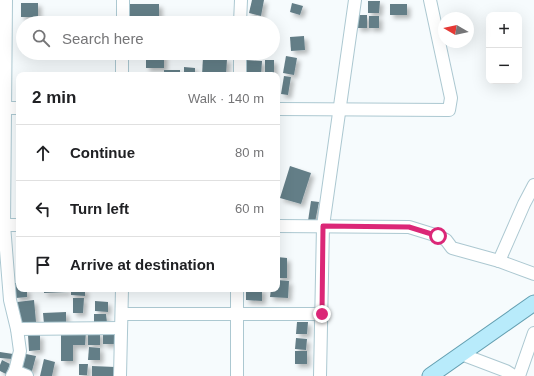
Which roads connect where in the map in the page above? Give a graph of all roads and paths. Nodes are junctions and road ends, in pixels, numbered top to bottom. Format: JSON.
{"nodes":[{"id":1,"x":6,"y":0,"type":"edge"},
{"id":2,"x":123,"y":0,"type":"edge"},
{"id":3,"x":241,"y":0,"type":"edge"},
{"id":4,"x":355,"y":0,"type":"edge"},
{"id":5,"x":430,"y":0,"type":"edge"},
{"id":6,"x":123,"y":16,"type":"edge"},
{"id":7,"x":240,"y":16,"type":"edge"},
{"id":8,"x":122,"y":60,"type":"edge"},
{"id":9,"x":240,"y":60,"type":"edge"},
{"id":10,"x":122,"y":72,"type":"edge"},
{"id":11,"x":240,"y":72,"type":"edge"},
{"id":12,"x":2,"y":108,"type":"edge"},
{"id":13,"x":16,"y":108,"type":"edge"},
{"id":14,"x":280,"y":109,"type":"edge"},
{"id":15,"x":339,"y":109,"type":"junction"},
{"id":16,"x":534,"y":185,"type":"edge"},
{"id":17,"x":2,"y":225,"type":"edge"},
{"id":18,"x":16,"y":225,"type":"edge"},
{"id":19,"x":280,"y":226,"type":"edge"},
{"id":20,"x":323,"y":226,"type":"junction"},
{"id":21,"x":499,"y":261,"type":"junction"},
{"id":22,"x":534,"y":274,"type":"edge"},
{"id":23,"x":122,"y":292,"type":"edge"},
{"id":24,"x":237,"y":292,"type":"edge"},
{"id":25,"x":534,"y":303,"type":"edge"},
{"id":26,"x":122,"y":314,"type":"junction"},
{"id":27,"x":237,"y":314,"type":"junction"},
{"id":28,"x":322,"y":314,"type":"junction"},
{"id":29,"x":122,"y":328,"type":"junction"},
{"id":30,"x":17,"y":329,"type":"junction"},
{"id":31,"x":534,"y":333,"type":"edge"},
{"id":32,"x":461,"y":354,"type":"junction"},
{"id":33,"x":13,"y":373,"type":"edge"},
{"id":34,"x":27,"y":376,"type":"edge"},
{"id":35,"x":120,"y":376,"type":"edge"},
{"id":36,"x":237,"y":376,"type":"edge"},
{"id":37,"x":320,"y":376,"type":"edge"},
{"id":38,"x":430,"y":376,"type":"edge"},
{"id":39,"x":514,"y":376,"type":"edge"},
{"id":40,"x":519,"y":376,"type":"edge"}],
"edges":[{"from":1,"to":12,"type":"street"},
{"from":2,"to":6,"type":"street"},
{"from":3,"to":7,"type":"street"},
{"from":4,"to":15,"type":"street"},
{"from":5,"to":15,"type":"street"},
{"from":8,"to":10,"type":"street"},
{"from":9,"to":11,"type":"street"},
{"from":12,"to":13,"type":"street"},
{"from":12,"to":17,"type":"street"},
{"from":14,"to":15,"type":"street"},
{"from":15,"to":20,"type":"street"},
{"from":16,"to":21,"type":"street"},
{"from":17,"to":18,"type":"street"},
{"from":17,"to":30,"type":"street"},
{"from":19,"to":20,"type":"street"},
{"from":20,"to":21,"type":"street"},
{"from":20,"to":28,"type":"street"},
{"from":21,"to":22,"type":"street"},
{"from":23,"to":26,"type":"street"},
{"from":24,"to":27,"type":"street"},
{"from":25,"to":32,"type":"main road"},
{"from":26,"to":27,"type":"street"},
{"from":26,"to":29,"type":"street"},
{"from":27,"to":28,"type":"street"},
{"from":27,"to":36,"type":"street"},
{"from":28,"to":37,"type":"street"},
{"from":29,"to":30,"type":"street"},
{"from":29,"to":35,"type":"street"},
{"from":30,"to":33,"type":"street"},
{"from":31,"to":40,"type":"street"},
{"from":32,"to":38,"type":"main road"},
{"from":32,"to":39,"type":"street"},
{"from":33,"to":34,"type":"street"}]}
